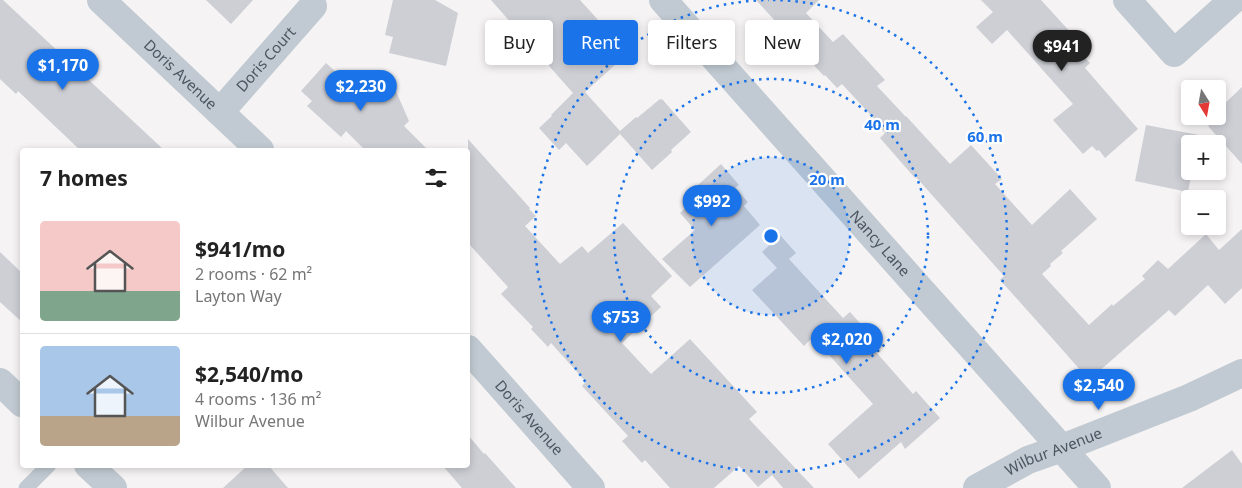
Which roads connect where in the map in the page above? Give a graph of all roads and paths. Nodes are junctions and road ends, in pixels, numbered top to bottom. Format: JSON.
{"nodes":[{"id":1,"x":101,"y":0,"type":"edge"},
{"id":2,"x":663,"y":0,"type":"edge"},
{"id":3,"x":1127,"y":0,"type":"edge"},
{"id":4,"x":1233,"y":0,"type":"edge"},
{"id":5,"x":313,"y":6,"type":"dead end"},
{"id":6,"x":220,"y":112,"type":"junction"},
{"id":7,"x":258,"y":148,"type":"edge"},
{"id":8,"x":470,"y":351,"type":"edge"},
{"id":9,"x":1242,"y":373,"type":"edge"},
{"id":10,"x":0,"y":382,"type":"edge"},
{"id":11,"x":20,"y":401,"type":"edge"},
{"id":12,"x":1062,"y":448,"type":"junction"},
{"id":13,"x":46,"y":468,"type":"edge"},
{"id":14,"x":91,"y":468,"type":"edge"},
{"id":15,"x":26,"y":488,"type":"edge"},
{"id":16,"x":113,"y":488,"type":"edge"},
{"id":17,"x":591,"y":488,"type":"edge"},
{"id":18,"x":976,"y":488,"type":"edge"},
{"id":19,"x":1097,"y":488,"type":"edge"}],
"edges":[{"from":1,"to":6,"type":"street","name":"Doris Avenue"},
{"from":2,"to":12,"type":"street","name":"Nancy Lane"},
{"from":3,"to":4,"type":"street"},
{"from":5,"to":6,"type":"street","name":"Doris Court"},
{"from":6,"to":7,"type":"street","name":"Doris Avenue"},
{"from":8,"to":17,"type":"street","name":"Doris Avenue"},
{"from":9,"to":12,"type":"street","name":"Wilbur Avenue"},
{"from":10,"to":11,"type":"street"},
{"from":12,"to":18,"type":"street","name":"Wilbur Avenue"},
{"from":12,"to":19,"type":"street","name":"Nancy Lane"},
{"from":13,"to":15,"type":"lane"},
{"from":14,"to":16,"type":"street"}]}
